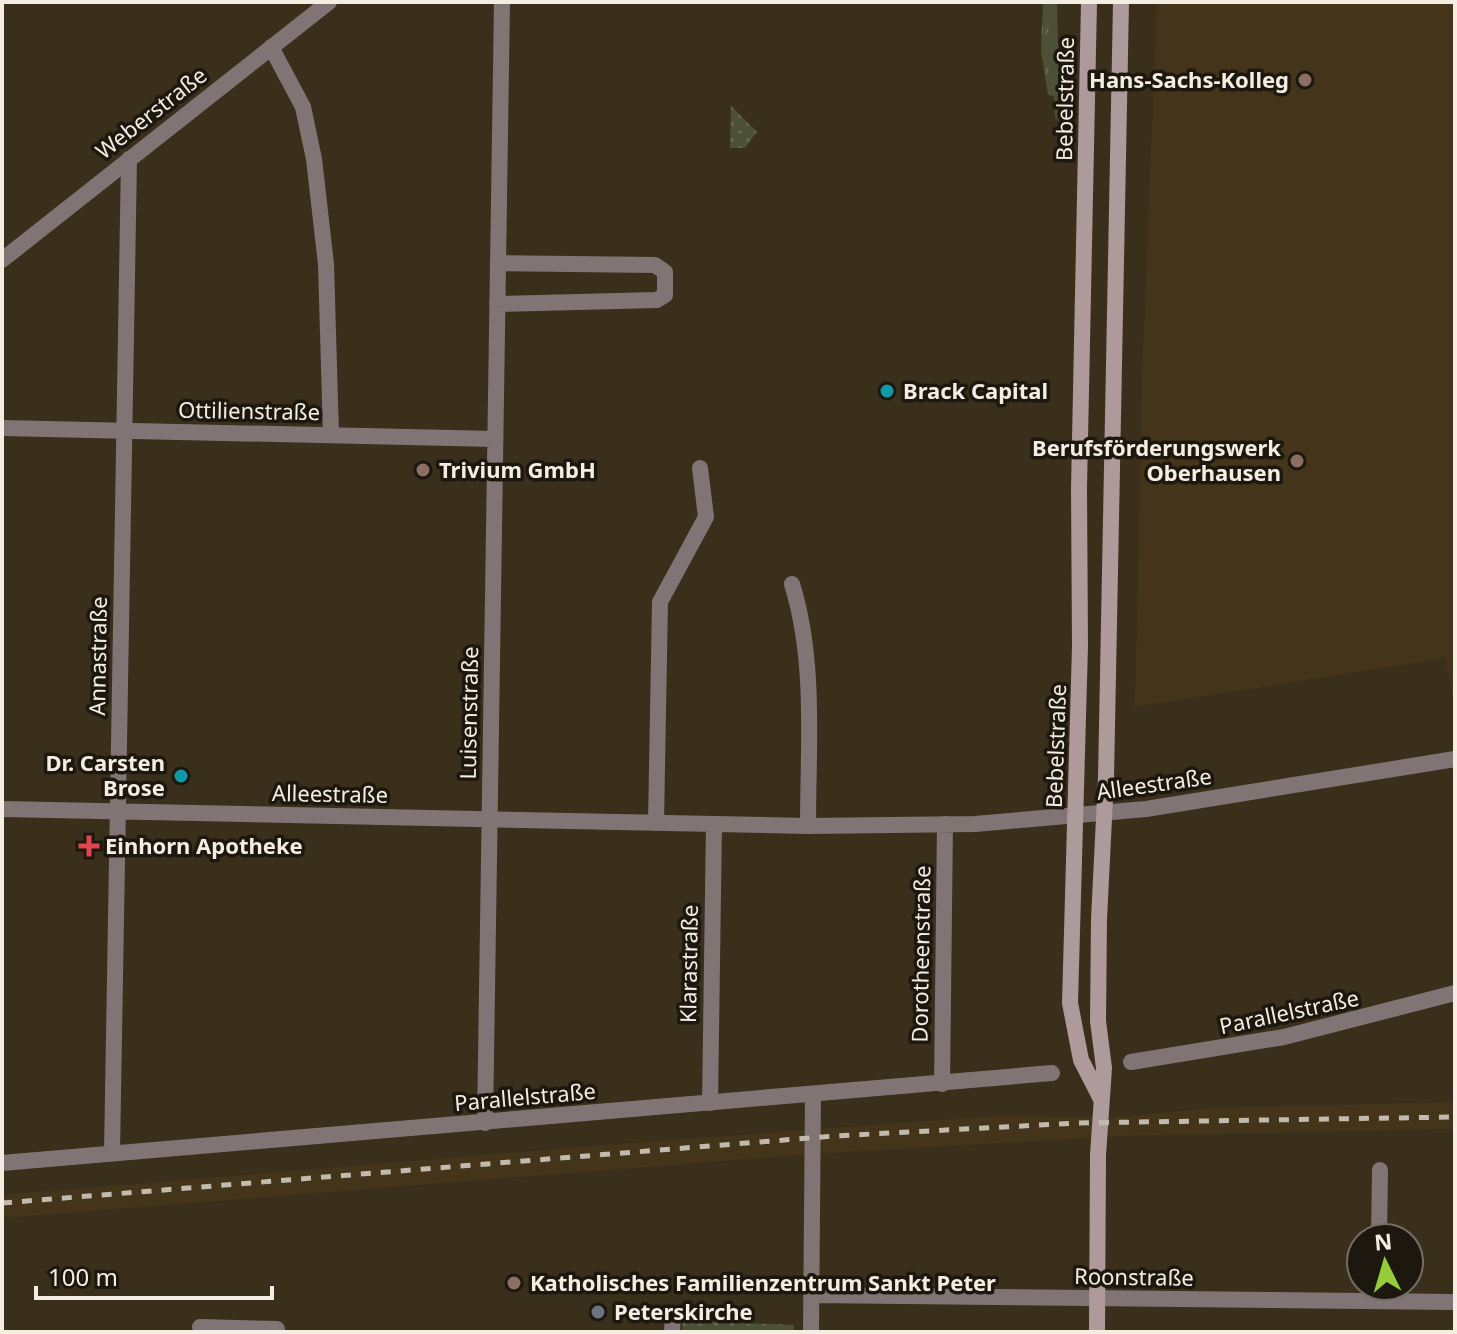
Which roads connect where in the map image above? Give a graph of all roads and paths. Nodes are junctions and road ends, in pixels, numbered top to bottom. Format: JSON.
{"nodes":[{"id":1,"x":329,"y":2,"type":"edge"},
{"id":2,"x":502,"y":2,"type":"edge"},
{"id":3,"x":1089,"y":2,"type":"edge"},
{"id":4,"x":1121,"y":2,"type":"edge"},
{"id":5,"x":271,"y":47,"type":"junction"},
{"id":6,"x":129,"y":159,"type":"junction"},
{"id":7,"x":2,"y":260,"type":"edge"},
{"id":8,"x":498,"y":263,"type":"junction"},
{"id":9,"x":497,"y":304,"type":"junction"},
{"id":10,"x":1082,"y":388,"type":"junction"},
{"id":11,"x":1111,"y":391,"type":"junction"},
{"id":12,"x":2,"y":428,"type":"edge"},
{"id":13,"x":124,"y":431,"type":"junction"},
{"id":14,"x":331,"y":435,"type":"junction"},
{"id":15,"x":495,"y":439,"type":"junction"},
{"id":16,"x":700,"y":468,"type":"dead end"},
{"id":17,"x":792,"y":584,"type":"dead end"},
{"id":18,"x":1455,"y":759,"type":"edge"},
{"id":19,"x":2,"y":809,"type":"edge"},
{"id":20,"x":117,"y":812,"type":"junction"},
{"id":21,"x":1104,"y":814,"type":"junction"},
{"id":22,"x":1076,"y":817,"type":"junction"},
{"id":23,"x":491,"y":819,"type":"junction"},
{"id":24,"x":656,"y":823,"type":"junction"},
{"id":25,"x":714,"y":824,"type":"junction"},
{"id":26,"x":945,"y":824,"type":"junction"},
{"id":27,"x":808,"y":826,"type":"junction"},
{"id":28,"x":1455,"y":993,"type":"edge"},
{"id":29,"x":1131,"y":1062,"type":"dead end"},
{"id":30,"x":1052,"y":1073,"type":"dead end"},
{"id":31,"x":942,"y":1084,"type":"junction"},
{"id":32,"x":813,"y":1095,"type":"junction"},
{"id":33,"x":1101,"y":1099,"type":"junction"},
{"id":34,"x":710,"y":1103,"type":"junction"},
{"id":35,"x":485,"y":1123,"type":"junction"},
{"id":36,"x":112,"y":1153,"type":"junction"},
{"id":37,"x":2,"y":1163,"type":"edge"},
{"id":38,"x":1380,"y":1170,"type":"dead end"},
{"id":39,"x":1379,"y":1222,"type":"edge"},
{"id":40,"x":1345,"y":1294,"type":"edge"},
{"id":41,"x":812,"y":1295,"type":"junction"},
{"id":42,"x":1095,"y":1298,"type":"junction"},
{"id":43,"x":1425,"y":1299,"type":"edge"},
{"id":44,"x":1455,"y":1302,"type":"edge"},
{"id":45,"x":705,"y":1314,"type":"dead end"},
{"id":46,"x":200,"y":1327,"type":"dead end"},
{"id":47,"x":277,"y":1329,"type":"dead end"},
{"id":48,"x":235,"y":1330,"type":"edge"},
{"id":49,"x":672,"y":1332,"type":"edge"},
{"id":50,"x":811,"y":1332,"type":"edge"},
{"id":51,"x":1097,"y":1332,"type":"edge"}],
"edges":[{"from":1,"to":5,"type":"street","name":"Weberstraße"},
{"from":2,"to":8,"type":"street","name":"Luisenstraße"},
{"from":3,"to":10,"type":"street","name":"Bebelstraße"},
{"from":4,"to":11,"type":"street","name":"Bebelstraße"},
{"from":5,"to":6,"type":"street","name":"Weberstraße"},
{"from":5,"to":14,"type":"street"},
{"from":6,"to":7,"type":"street","name":"Weberstraße"},
{"from":6,"to":13,"type":"street","name":"Annastraße"},
{"from":8,"to":9,"type":"street","name":"Luisenstraße"},
{"from":8,"to":9,"type":"street"},
{"from":9,"to":15,"type":"street","name":"Luisenstraße"},
{"from":10,"to":11,"type":"street"},
{"from":10,"to":22,"type":"street","name":"Bebelstraße"},
{"from":11,"to":21,"type":"street","name":"Bebelstraße"},
{"from":12,"to":13,"type":"street","name":"Ottilienstraße"},
{"from":13,"to":14,"type":"street","name":"Ottilienstraße"},
{"from":13,"to":20,"type":"street","name":"Annastraße"},
{"from":14,"to":15,"type":"street","name":"Ottilienstraße"},
{"from":15,"to":23,"type":"street","name":"Luisenstraße"},
{"from":16,"to":24,"type":"street"},
{"from":17,"to":27,"type":"street"},
{"from":18,"to":21,"type":"street","name":"Alleestraße"},
{"from":19,"to":20,"type":"street","name":"Alleestraße"},
{"from":20,"to":23,"type":"street","name":"Alleestraße"},
{"from":20,"to":36,"type":"street","name":"Annastraße"},
{"from":21,"to":22,"type":"street","name":"Alleestraße"},
{"from":21,"to":33,"type":"street","name":"Bebelstraße"},
{"from":22,"to":26,"type":"street","name":"Alleestraße"},
{"from":22,"to":33,"type":"street","name":"Bebelstraße"},
{"from":23,"to":24,"type":"street","name":"Alleestraße"},
{"from":23,"to":35,"type":"street","name":"Luisenstraße"},
{"from":24,"to":25,"type":"street","name":"Alleestraße"},
{"from":25,"to":27,"type":"street","name":"Alleestraße"},
{"from":25,"to":34,"type":"street","name":"Klarastraße"},
{"from":26,"to":27,"type":"street","name":"Alleestraße"},
{"from":26,"to":31,"type":"street","name":"Dorotheenstraße"},
{"from":28,"to":29,"type":"street","name":"Parallelstraße"},
{"from":30,"to":31,"type":"street","name":"Parallelstraße"},
{"from":31,"to":32,"type":"street","name":"Parallelstraße"},
{"from":32,"to":34,"type":"street","name":"Parallelstraße"},
{"from":32,"to":41,"type":"street"},
{"from":33,"to":42,"type":"street","name":"Bebelstraße"},
{"from":34,"to":35,"type":"street","name":"Parallelstraße"},
{"from":35,"to":36,"type":"street","name":"Parallelstraße"},
{"from":36,"to":37,"type":"street","name":"Parallelstraße"},
{"from":38,"to":39,"type":"street"},
{"from":40,"to":42,"type":"street","name":"Roonstraße"},
{"from":41,"to":42,"type":"street","name":"Roonstraße"},
{"from":41,"to":50,"type":"street"},
{"from":42,"to":51,"type":"street","name":"Bebelstraße"},
{"from":43,"to":44,"type":"street","name":"Roonstraße"},
{"from":45,"to":49,"type":"street"},
{"from":46,"to":48,"type":"street"},
{"from":47,"to":48,"type":"street"}]}
